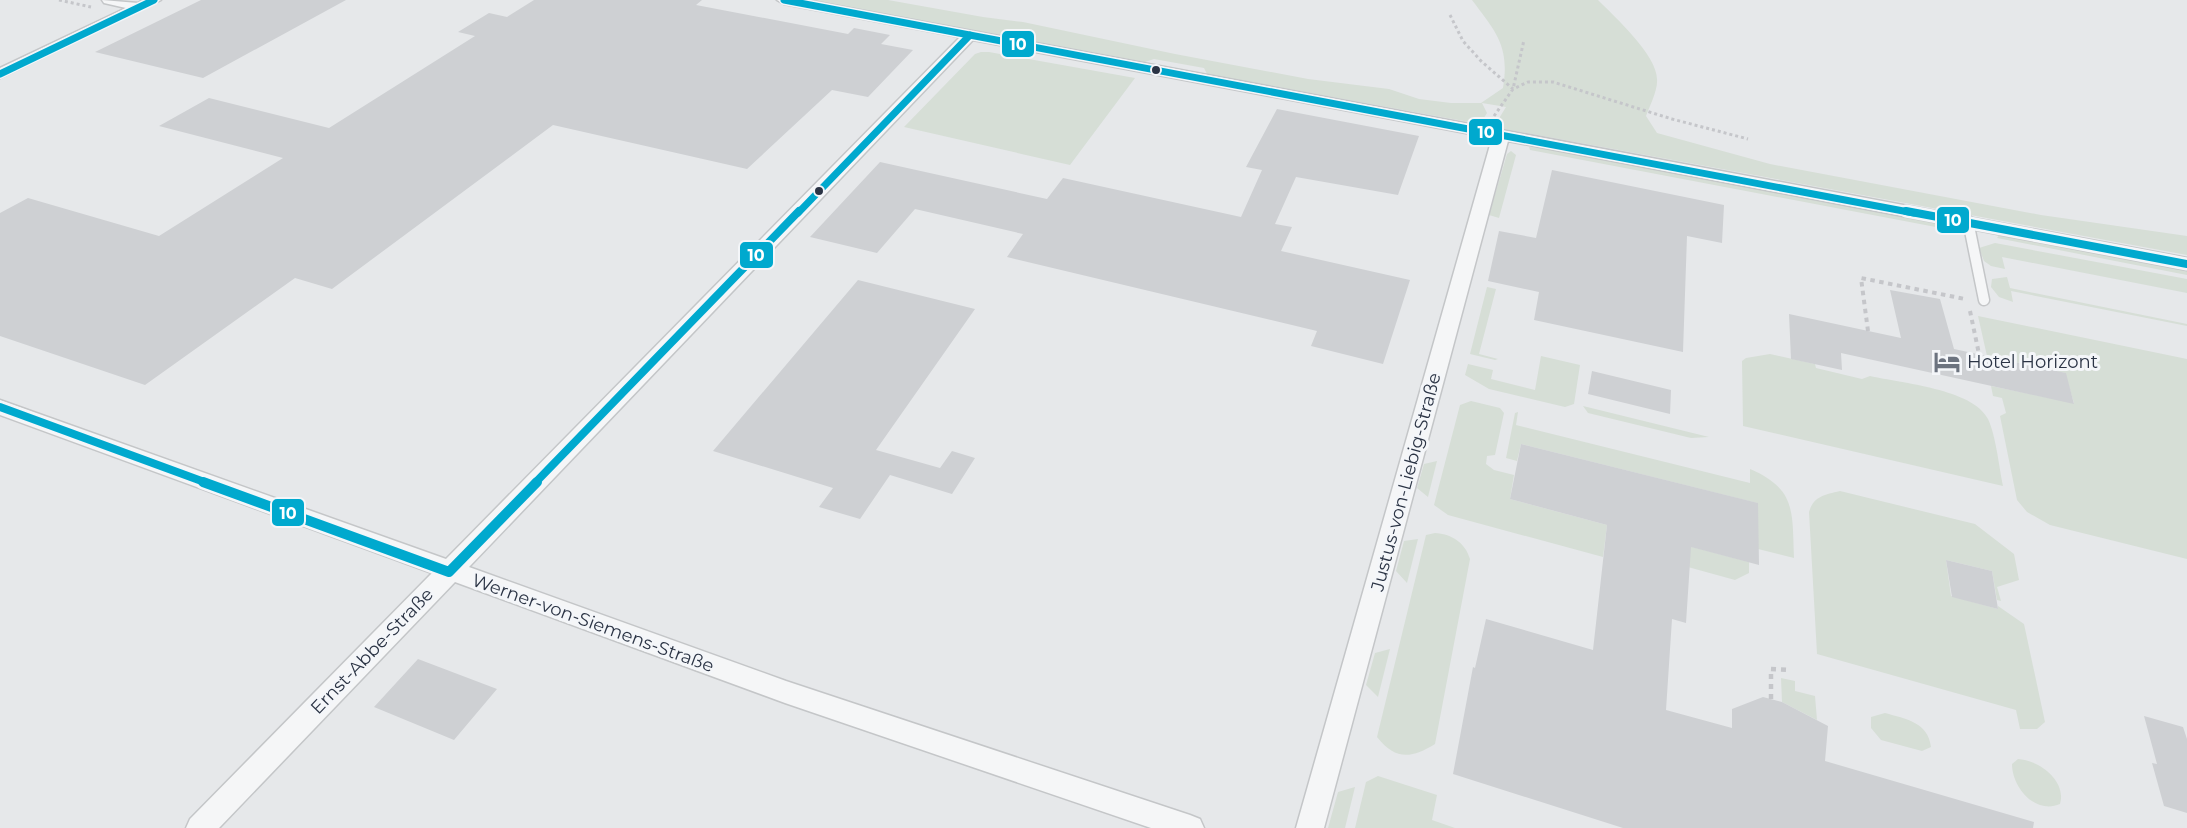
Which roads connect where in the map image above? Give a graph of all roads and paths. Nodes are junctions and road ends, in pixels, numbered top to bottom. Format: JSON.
{"nodes":[{"id":1,"x":109,"y":0,"type":"edge"},
{"id":2,"x":154,"y":0,"type":"edge"},
{"id":3,"x":784,"y":0,"type":"edge"},
{"id":4,"x":139,"y":7,"type":"junction"},
{"id":5,"x":1450,"y":15,"type":"dead end"},
{"id":6,"x":970,"y":35,"type":"junction"},
{"id":7,"x":1524,"y":40,"type":"dead end"},
{"id":8,"x":0,"y":74,"type":"edge"},
{"id":9,"x":1513,"y":88,"type":"junction"},
{"id":10,"x":1494,"y":134,"type":"junction"},
{"id":11,"x":1748,"y":139,"type":"dead end"},
{"id":12,"x":1968,"y":221,"type":"junction"},
{"id":13,"x":2187,"y":264,"type":"edge"},
{"id":14,"x":1967,"y":299,"type":"junction"},
{"id":15,"x":1984,"y":300,"type":"joint"},
{"id":16,"x":1868,"y":331,"type":"dead end"},
{"id":17,"x":1979,"y":354,"type":"dead end"},
{"id":18,"x":0,"y":407,"type":"edge"},
{"id":19,"x":449,"y":572,"type":"junction"},
{"id":20,"x":1790,"y":670,"type":"dead end"},
{"id":21,"x":1772,"y":699,"type":"dead end"},
{"id":22,"x":201,"y":828,"type":"edge"},
{"id":23,"x":1190,"y":828,"type":"edge"},
{"id":24,"x":1310,"y":828,"type":"edge"}],
"edges":[{"from":1,"to":4,"type":"street"},
{"from":2,"to":4,"type":"street"},
{"from":3,"to":6,"type":"street"},
{"from":4,"to":8,"type":"street"},
{"from":5,"to":9,"type":"path"},
{"from":6,"to":10,"type":"street"},
{"from":6,"to":19,"type":"street","name":"Ernst-Abbe-Straße"},
{"from":7,"to":9,"type":"path"},
{"from":9,"to":10,"type":"path"},
{"from":9,"to":11,"type":"path"},
{"from":10,"to":12,"type":"street"},
{"from":10,"to":24,"type":"street","name":"Justus-von-Liebig-Straße"},
{"from":12,"to":13,"type":"street"},
{"from":12,"to":15,"type":"lane"},
{"from":14,"to":15,"type":"path"},
{"from":14,"to":16,"type":"path"},
{"from":14,"to":17,"type":"path"},
{"from":18,"to":19,"type":"street","name":"Werner-von-Siemens-Straße"},
{"from":19,"to":22,"type":"street","name":"Ernst-Abbe-Straße"},
{"from":19,"to":23,"type":"street","name":"Werner-von-Siemens-Straße"},
{"from":20,"to":21,"type":"path"}]}
